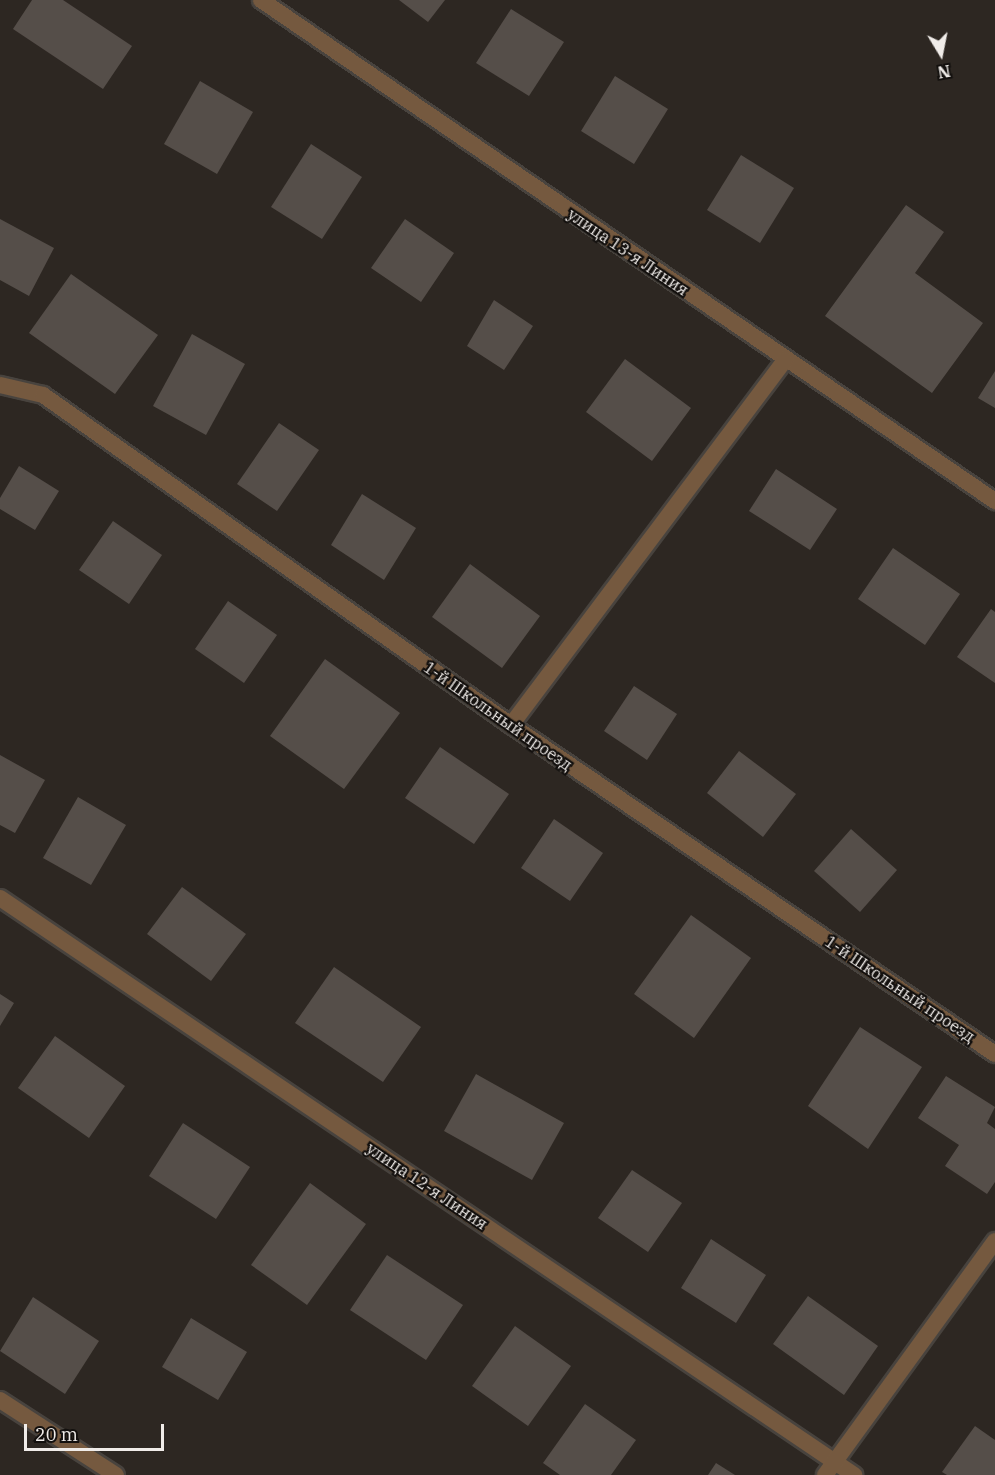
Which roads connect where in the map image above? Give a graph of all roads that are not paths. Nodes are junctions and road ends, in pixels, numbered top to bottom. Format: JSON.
{"nodes":[{"id":1,"x":261,"y":0,"type":"edge"},
{"id":2,"x":785,"y":360,"type":"junction"},
{"id":3,"x":0,"y":385,"type":"edge"},
{"id":4,"x":995,"y":501,"type":"edge"},
{"id":5,"x":511,"y":726,"type":"junction"},
{"id":6,"x":0,"y":898,"type":"edge"},
{"id":7,"x":995,"y":1054,"type":"edge"},
{"id":8,"x":995,"y":1241,"type":"edge"},
{"id":9,"x":0,"y":1400,"type":"edge"},
{"id":10,"x":835,"y":1461,"type":"junction"},
{"id":11,"x":116,"y":1475,"type":"edge"},
{"id":12,"x":825,"y":1475,"type":"edge"},
{"id":13,"x":854,"y":1475,"type":"edge"}],
"edges":[{"from":1,"to":2,"type":"lane","name":"улица 13-я Линия"},
{"from":2,"to":4,"type":"lane","name":"улица 13-я Линия"},
{"from":2,"to":5,"type":"lane"},
{"from":3,"to":5,"type":"lane","name":"1-й Школьный проезд"},
{"from":5,"to":7,"type":"lane","name":"1-й Школьный проезд"},
{"from":6,"to":10,"type":"lane","name":"улица 12-я Линия"},
{"from":8,"to":10,"type":"lane"},
{"from":9,"to":11,"type":"lane"},
{"from":10,"to":12,"type":"lane"},
{"from":10,"to":13,"type":"lane","name":"улица 12-я Линия"}]}
